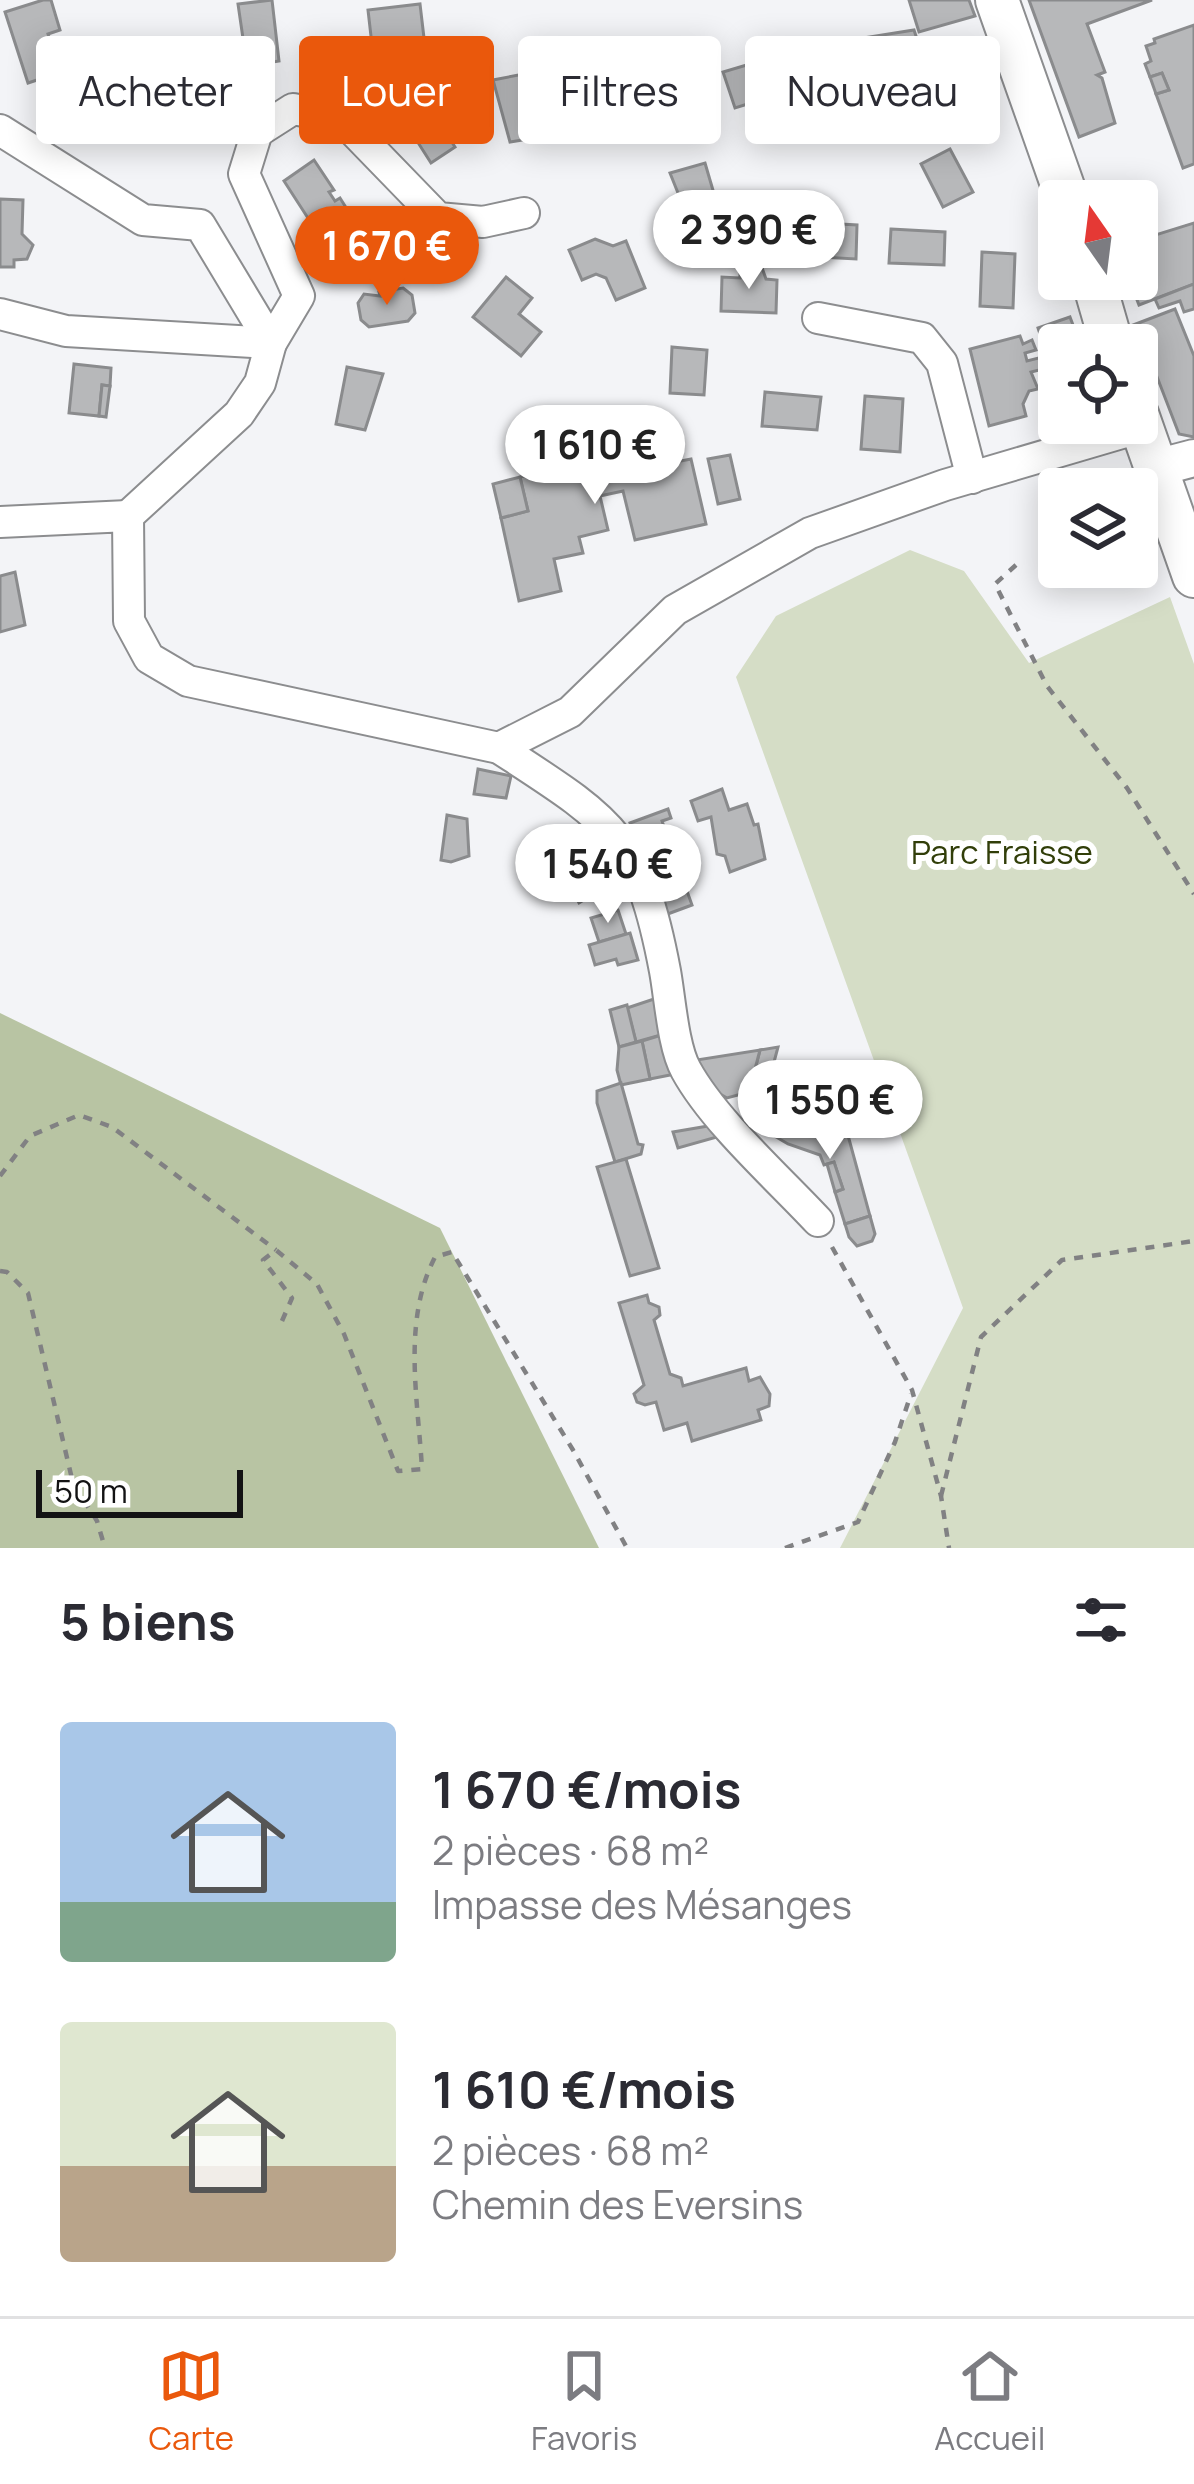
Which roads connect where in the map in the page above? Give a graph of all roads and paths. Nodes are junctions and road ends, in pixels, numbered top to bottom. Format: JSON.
{"nodes":[{"id":1,"x":997,"y":0,"type":"edge"},
{"id":2,"x":0,"y":130,"type":"edge"},
{"id":3,"x":1061,"y":180,"type":"edge"},
{"id":4,"x":524,"y":213,"type":"dead end"},
{"id":5,"x":0,"y":314,"type":"edge"},
{"id":6,"x":818,"y":318,"type":"dead end"},
{"id":7,"x":271,"y":343,"type":"junction"},
{"id":8,"x":1072,"y":444,"type":"edge"},
{"id":9,"x":1175,"y":463,"type":"edge"},
{"id":10,"x":972,"y":478,"type":"junction"},
{"id":11,"x":128,"y":516,"type":"junction"},
{"id":12,"x":0,"y":522,"type":"edge"},
{"id":13,"x":1016,"y":565,"type":"dead end"},
{"id":14,"x":1194,"y":576,"type":"edge"},
{"id":15,"x":499,"y":748,"type":"junction"},
{"id":16,"x":1194,"y":894,"type":"edge"},
{"id":17,"x":0,"y":1176,"type":"edge"},
{"id":18,"x":818,"y":1221,"type":"joint"},
{"id":19,"x":1194,"y":1241,"type":"edge"},
{"id":20,"x":276,"y":1250,"type":"junction"},
{"id":21,"x":0,"y":1271,"type":"edge"},
{"id":22,"x":282,"y":1322,"type":"dead end"},
{"id":23,"x":912,"y":1390,"type":"junction"},
{"id":24,"x":941,"y":1496,"type":"junction"},
{"id":25,"x":105,"y":1548,"type":"edge"},
{"id":26,"x":627,"y":1548,"type":"edge"},
{"id":27,"x":785,"y":1548,"type":"edge"},
{"id":28,"x":950,"y":1548,"type":"edge"}],
"edges":[{"from":1,"to":3,"type":"main road"},
{"from":2,"to":7,"type":"street"},
{"from":4,"to":7,"type":"street"},
{"from":5,"to":7,"type":"street"},
{"from":6,"to":10,"type":"street"},
{"from":7,"to":11,"type":"street"},
{"from":8,"to":10,"type":"street"},
{"from":9,"to":14,"type":"main road"},
{"from":10,"to":15,"type":"street"},
{"from":11,"to":12,"type":"street"},
{"from":11,"to":15,"type":"street"},
{"from":13,"to":16,"type":"path"},
{"from":15,"to":18,"type":"street"},
{"from":17,"to":20,"type":"path"},
{"from":18,"to":23,"type":"path"},
{"from":19,"to":24,"type":"path"},
{"from":20,"to":22,"type":"path"},
{"from":20,"to":26,"type":"path"},
{"from":21,"to":25,"type":"path"},
{"from":23,"to":24,"type":"path"},
{"from":23,"to":27,"type":"path"},
{"from":24,"to":28,"type":"path"}]}
